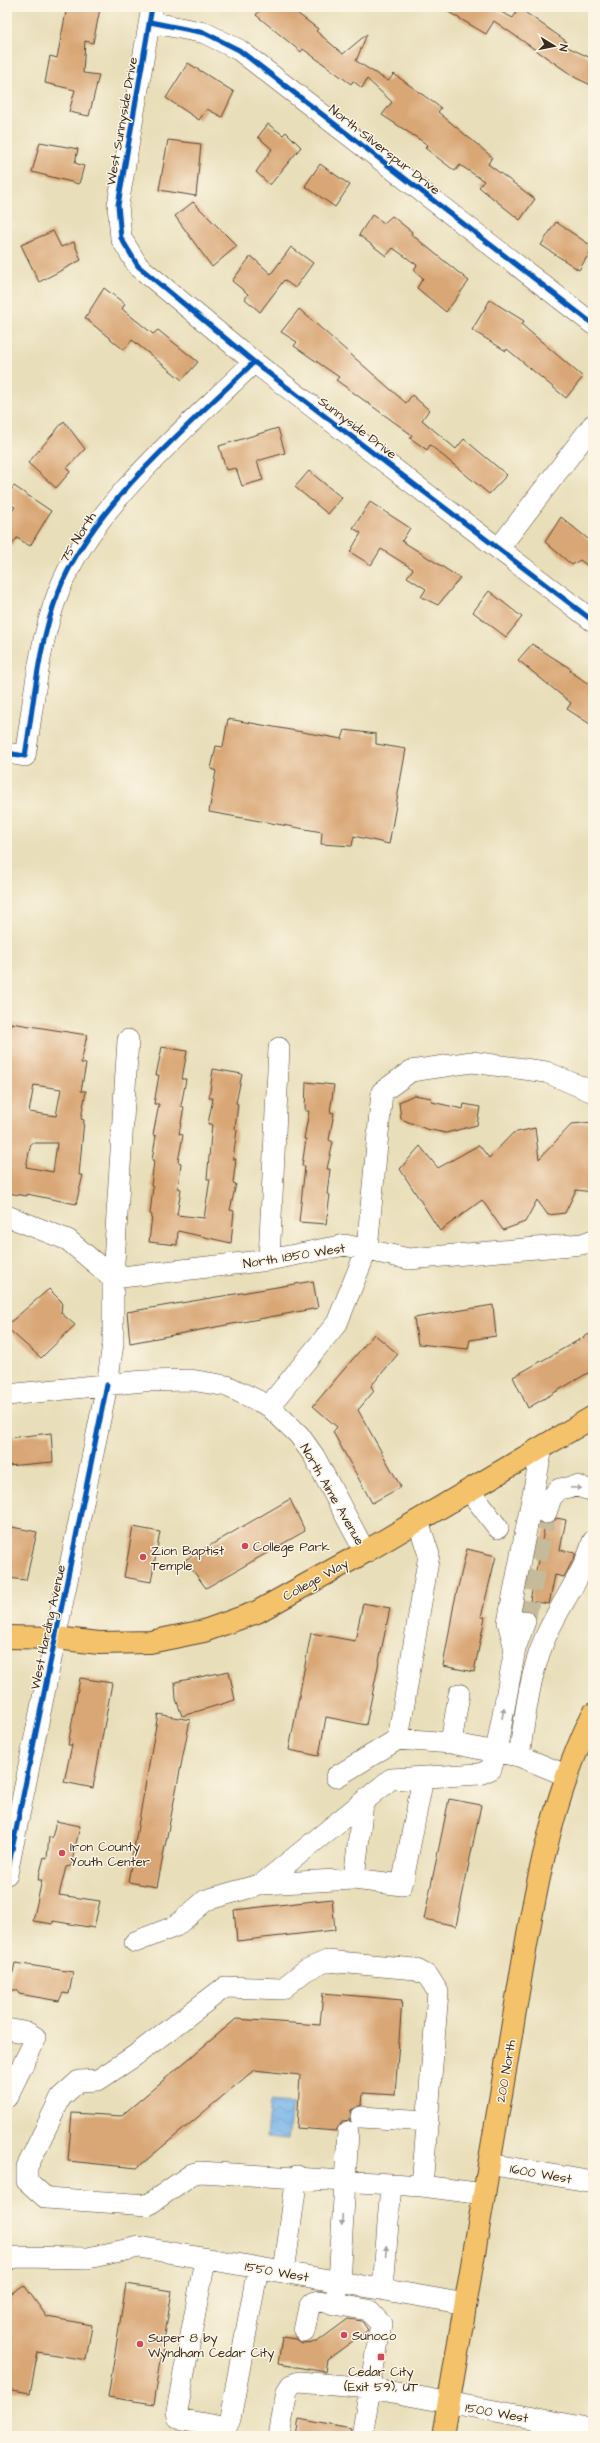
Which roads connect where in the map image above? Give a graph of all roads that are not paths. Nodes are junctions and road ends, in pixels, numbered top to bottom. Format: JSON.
{"nodes":[{"id":1,"x":151,"y":14,"type":"edge"},
{"id":2,"x":121,"y":238,"type":"joint"},
{"id":3,"x":593,"y":324,"type":"edge"},
{"id":4,"x":254,"y":362,"type":"junction"},
{"id":5,"x":593,"y":425,"type":"edge"},
{"id":6,"x":499,"y":548,"type":"junction"},
{"id":7,"x":593,"y":621,"type":"edge"},
{"id":8,"x":16,"y":755,"type":"edge"},
{"id":9,"x":128,"y":1040,"type":"dead end"},
{"id":10,"x":278,"y":1048,"type":"dead end"},
{"id":11,"x":593,"y":1092,"type":"edge"},
{"id":12,"x":7,"y":1216,"type":"edge"},
{"id":13,"x":593,"y":1240,"type":"edge"},
{"id":14,"x":367,"y":1250,"type":"junction"},
{"id":15,"x":269,"y":1260,"type":"junction"},
{"id":16,"x":113,"y":1278,"type":"junction"},
{"id":17,"x":108,"y":1385,"type":"junction"},
{"id":18,"x":7,"y":1395,"type":"edge"},
{"id":19,"x":269,"y":1406,"type":"junction"},
{"id":20,"x":593,"y":1417,"type":"edge"},
{"id":21,"x":542,"y":1448,"type":"junction"},
{"id":22,"x":469,"y":1490,"type":"junction"},
{"id":23,"x":593,"y":1491,"type":"edge"},
{"id":24,"x":546,"y":1513,"type":"tunnel mouth"},
{"id":25,"x":418,"y":1520,"type":"junction"},
{"id":26,"x":498,"y":1528,"type":"dead end"},
{"id":27,"x":593,"y":1541,"type":"edge"},
{"id":28,"x":365,"y":1552,"type":"junction"},
{"id":29,"x":524,"y":1621,"type":"tunnel mouth"},
{"id":30,"x":7,"y":1638,"type":"edge"},
{"id":31,"x":56,"y":1638,"type":"junction"},
{"id":32,"x":515,"y":1649,"type":"junction"},
{"id":33,"x":459,"y":1694,"type":"dead end"},
{"id":34,"x":593,"y":1714,"type":"edge"},
{"id":35,"x":398,"y":1739,"type":"junction"},
{"id":36,"x":451,"y":1743,"type":"junction"},
{"id":37,"x":496,"y":1752,"type":"junction"},
{"id":38,"x":519,"y":1756,"type":"junction"},
{"id":39,"x":568,"y":1776,"type":"junction"},
{"id":40,"x":336,"y":1777,"type":"dead end"},
{"id":41,"x":423,"y":1778,"type":"junction"},
{"id":42,"x":363,"y":1803,"type":"junction"},
{"id":43,"x":7,"y":1874,"type":"edge"},
{"id":44,"x":354,"y":1879,"type":"junction"},
{"id":45,"x":262,"y":1884,"type":"junction"},
{"id":46,"x":135,"y":1942,"type":"dead end"},
{"id":47,"x":7,"y":2029,"type":"edge"},
{"id":48,"x":10,"y":2085,"type":"edge"},
{"id":49,"x":428,"y":2121,"type":"junction"},
{"id":50,"x":489,"y":2164,"type":"junction"},
{"id":51,"x":296,"y":2176,"type":"junction"},
{"id":52,"x":344,"y":2181,"type":"junction"},
{"id":53,"x":593,"y":2182,"type":"edge"},
{"id":54,"x":391,"y":2184,"type":"junction"},
{"id":55,"x":422,"y":2186,"type":"junction"},
{"id":56,"x":484,"y":2194,"type":"junction"},
{"id":57,"x":205,"y":2259,"type":"junction"},
{"id":58,"x":7,"y":2260,"type":"edge"},
{"id":59,"x":258,"y":2268,"type":"junction"},
{"id":60,"x":284,"y":2272,"type":"junction"},
{"id":61,"x":339,"y":2282,"type":"junction"},
{"id":62,"x":383,"y":2289,"type":"junction"},
{"id":63,"x":335,"y":2304,"type":"junction"},
{"id":64,"x":466,"y":2304,"type":"junction"},
{"id":65,"x":304,"y":2331,"type":"dead end"},
{"id":66,"x":370,"y":2388,"type":"junction"},
{"id":67,"x":449,"y":2403,"type":"junction"},
{"id":68,"x":593,"y":2429,"type":"edge"},
{"id":69,"x":279,"y":2436,"type":"edge"},
{"id":70,"x":362,"y":2436,"type":"edge"},
{"id":71,"x":443,"y":2436,"type":"edge"}],
"edges":[{"from":1,"to":2,"type":"street","name":"West Sunnyside Drive"},
{"from":1,"to":3,"type":"street","name":"North Silverspur Drive"},
{"from":2,"to":4,"type":"street","name":"Sunnyside Drive"},
{"from":4,"to":6,"type":"street","name":"Sunnyside Drive"},
{"from":4,"to":8,"type":"street","name":"75 North"},
{"from":5,"to":6,"type":"street"},
{"from":6,"to":7,"type":"street","name":"Sunnyside Drive"},
{"from":9,"to":16,"type":"street","name":"West Harding Avenue"},
{"from":10,"to":15,"type":"street"},
{"from":11,"to":14,"type":"street"},
{"from":12,"to":16,"type":"street"},
{"from":13,"to":14,"type":"street","name":"North 1850 West"},
{"from":14,"to":15,"type":"street","name":"North 1850 West"},
{"from":14,"to":19,"type":"street"},
{"from":15,"to":16,"type":"street","name":"North 1850 West"},
{"from":16,"to":17,"type":"street","name":"West Harding Avenue"},
{"from":17,"to":18,"type":"street","name":"North Aime Avenue"},
{"from":17,"to":19,"type":"street","name":"North Aime Avenue"},
{"from":17,"to":31,"type":"street","name":"West Harding Avenue"},
{"from":19,"to":28,"type":"street","name":"North Aime Avenue"},
{"from":20,"to":21,"type":"main road","name":"College Way"},
{"from":21,"to":22,"type":"main road","name":"College Way"},
{"from":21,"to":32,"type":"street"},
{"from":22,"to":25,"type":"main road","name":"College Way"},
{"from":22,"to":26,"type":"street"},
{"from":24,"to":23,"type":"street","one_way":true},
{"from":25,"to":28,"type":"main road","name":"College Way"},
{"from":25,"to":35,"type":"street"},
{"from":27,"to":38,"type":"street"},
{"from":28,"to":31,"type":"main road","name":"College Way"},
{"from":29,"to":32,"type":"street"},
{"from":30,"to":31,"type":"main road","name":"College Way"},
{"from":31,"to":43,"type":"street","name":"West Harding Avenue"},
{"from":37,"to":32,"type":"street","one_way":true},
{"from":33,"to":36,"type":"street"},
{"from":34,"to":39,"type":"main road","name":"200 North"},
{"from":35,"to":36,"type":"street"},
{"from":35,"to":40,"type":"street"},
{"from":36,"to":37,"type":"street"},
{"from":37,"to":38,"type":"street"},
{"from":37,"to":41,"type":"street"},
{"from":38,"to":39,"type":"street"},
{"from":39,"to":50,"type":"main road","name":"200 North"},
{"from":41,"to":42,"type":"street"},
{"from":41,"to":44,"type":"street"},
{"from":42,"to":44,"type":"street"},
{"from":42,"to":45,"type":"street"},
{"from":44,"to":45,"type":"street"},
{"from":45,"to":46,"type":"street"},
{"from":47,"to":48,"type":"street"},
{"from":49,"to":51,"type":"street"},
{"from":49,"to":52,"type":"street"},
{"from":49,"to":55,"type":"street"},
{"from":50,"to":53,"type":"street","name":"1600 West"},
{"from":50,"to":56,"type":"main road","name":"200 North"},
{"from":51,"to":52,"type":"street"},
{"from":51,"to":60,"type":"street"},
{"from":52,"to":54,"type":"street"},
{"from":52,"to":61,"type":"street","one_way":true},
{"from":54,"to":55,"type":"street"},
{"from":62,"to":54,"type":"street","one_way":true},
{"from":55,"to":56,"type":"street"},
{"from":56,"to":64,"type":"main road","name":"200 North"},
{"from":57,"to":58,"type":"street","name":"1550 West"},
{"from":57,"to":59,"type":"street","name":"1550 West"},
{"from":57,"to":59,"type":"street"},
{"from":59,"to":60,"type":"street","name":"1550 West"},
{"from":60,"to":61,"type":"street","name":"1550 West"},
{"from":61,"to":62,"type":"street","name":"1550 West"},
{"from":61,"to":63,"type":"street"},
{"from":62,"to":64,"type":"street","name":"1550 West"},
{"from":63,"to":65,"type":"street"},
{"from":63,"to":66,"type":"street"},
{"from":64,"to":67,"type":"main road","name":"200 North"},
{"from":66,"to":67,"type":"street","name":"1500 West"},
{"from":66,"to":69,"type":"street","name":"1500 West"},
{"from":66,"to":70,"type":"street"},
{"from":67,"to":68,"type":"street","name":"1500 West"},
{"from":67,"to":71,"type":"main road","name":"200 North"}]}
